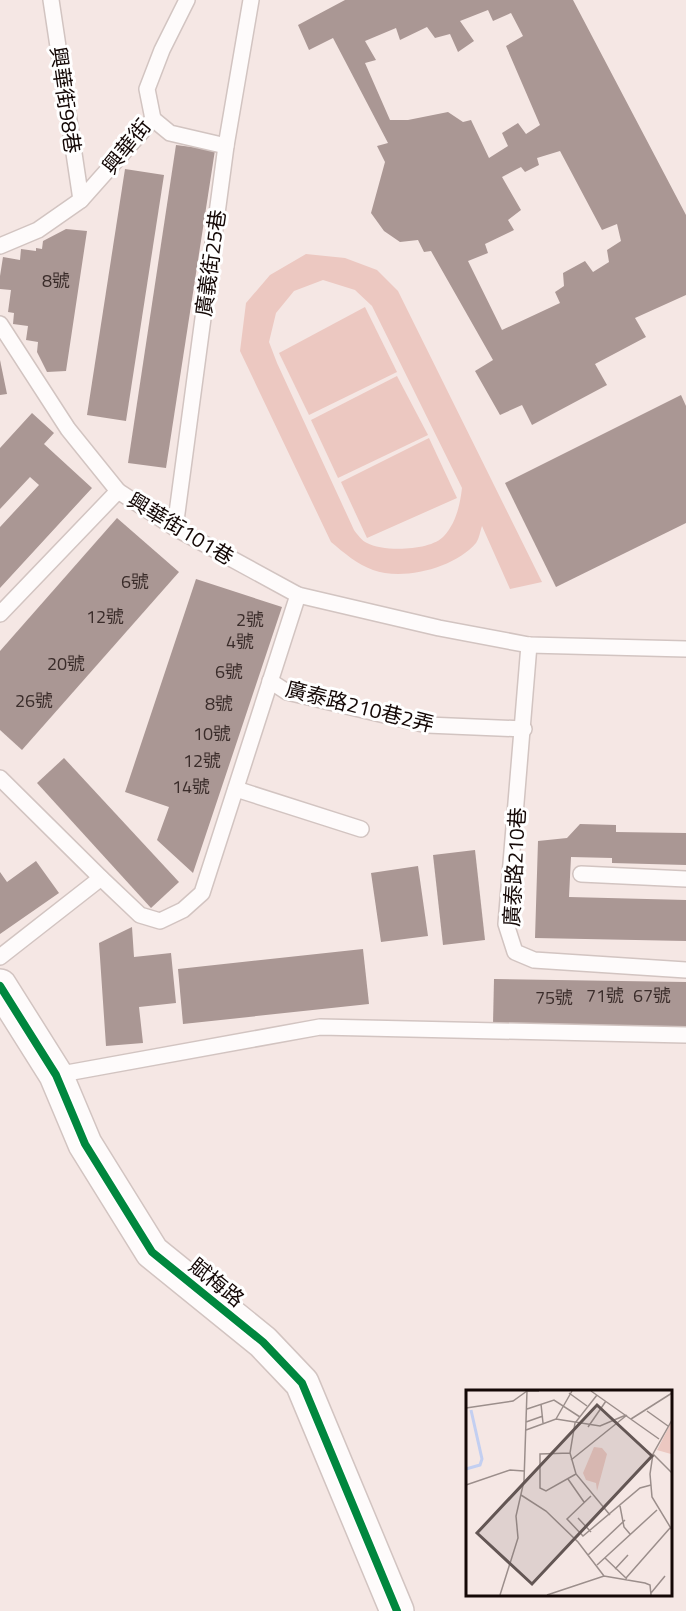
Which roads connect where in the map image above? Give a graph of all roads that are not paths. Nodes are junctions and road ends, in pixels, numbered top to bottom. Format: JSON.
{"nodes":[{"id":1,"x":51,"y":0,"type":"edge"},
{"id":2,"x":187,"y":0,"type":"edge"},
{"id":3,"x":251,"y":0,"type":"edge"},
{"id":4,"x":153,"y":119,"type":"junction"},
{"id":5,"x":226,"y":146,"type":"junction"},
{"id":6,"x":81,"y":200,"type":"junction"},
{"id":7,"x":0,"y":246,"type":"edge"},
{"id":8,"x":0,"y":324,"type":"edge"},
{"id":9,"x":118,"y":491,"type":"junction"},
{"id":10,"x":175,"y":528,"type":"junction"},
{"id":11,"x":297,"y":595,"type":"junction"},
{"id":12,"x":0,"y":614,"type":"edge"},
{"id":13,"x":529,"y":645,"type":"junction"},
{"id":14,"x":686,"y":649,"type":"edge"},
{"id":15,"x":270,"y":681,"type":"junction"},
{"id":16,"x":524,"y":729,"type":"junction"},
{"id":17,"x":0,"y":778,"type":"edge"},
{"id":18,"x":236,"y":789,"type":"junction"},
{"id":19,"x":361,"y":829,"type":"dead end"},
{"id":20,"x":581,"y":874,"type":"dead end"},
{"id":21,"x":101,"y":878,"type":"junction"},
{"id":22,"x":686,"y":879,"type":"edge"},
{"id":23,"x":0,"y":957,"type":"edge"},
{"id":24,"x":686,"y":969,"type":"edge"},
{"id":25,"x":0,"y":986,"type":"edge"},
{"id":26,"x":686,"y":1035,"type":"edge"},
{"id":27,"x":56,"y":1075,"type":"junction"},
{"id":28,"x":397,"y":1611,"type":"edge"}],
"edges":[{"from":1,"to":6,"type":"lane","name":"興華街98巷"},
{"from":2,"to":4,"type":"lane","name":"興華街"},
{"from":3,"to":5,"type":"lane","name":"廣義街25巷"},
{"from":4,"to":5,"type":"lane"},
{"from":4,"to":6,"type":"lane","name":"興華街"},
{"from":5,"to":10,"type":"lane","name":"廣義街25巷"},
{"from":6,"to":7,"type":"lane","name":"興華街"},
{"from":8,"to":9,"type":"lane","name":"興華街101巷"},
{"from":9,"to":10,"type":"lane","name":"興華街101巷"},
{"from":9,"to":12,"type":"lane"},
{"from":10,"to":11,"type":"lane","name":"興華街101巷"},
{"from":11,"to":13,"type":"lane","name":"興華街101巷"},
{"from":11,"to":15,"type":"lane"},
{"from":13,"to":14,"type":"lane","name":"興華街101巷"},
{"from":13,"to":16,"type":"lane","name":"廣泰路210巷"},
{"from":15,"to":16,"type":"lane","name":"廣泰路210巷2弄"},
{"from":15,"to":18,"type":"lane"},
{"from":16,"to":24,"type":"lane","name":"廣泰路210巷"},
{"from":17,"to":21,"type":"lane"},
{"from":18,"to":19,"type":"lane"},
{"from":18,"to":21,"type":"lane"},
{"from":20,"to":22,"type":"lane"},
{"from":21,"to":23,"type":"lane"},
{"from":25,"to":27,"type":"street","name":"賦梅路"},
{"from":26,"to":27,"type":"lane"},
{"from":27,"to":28,"type":"street","name":"賦梅路"}]}
